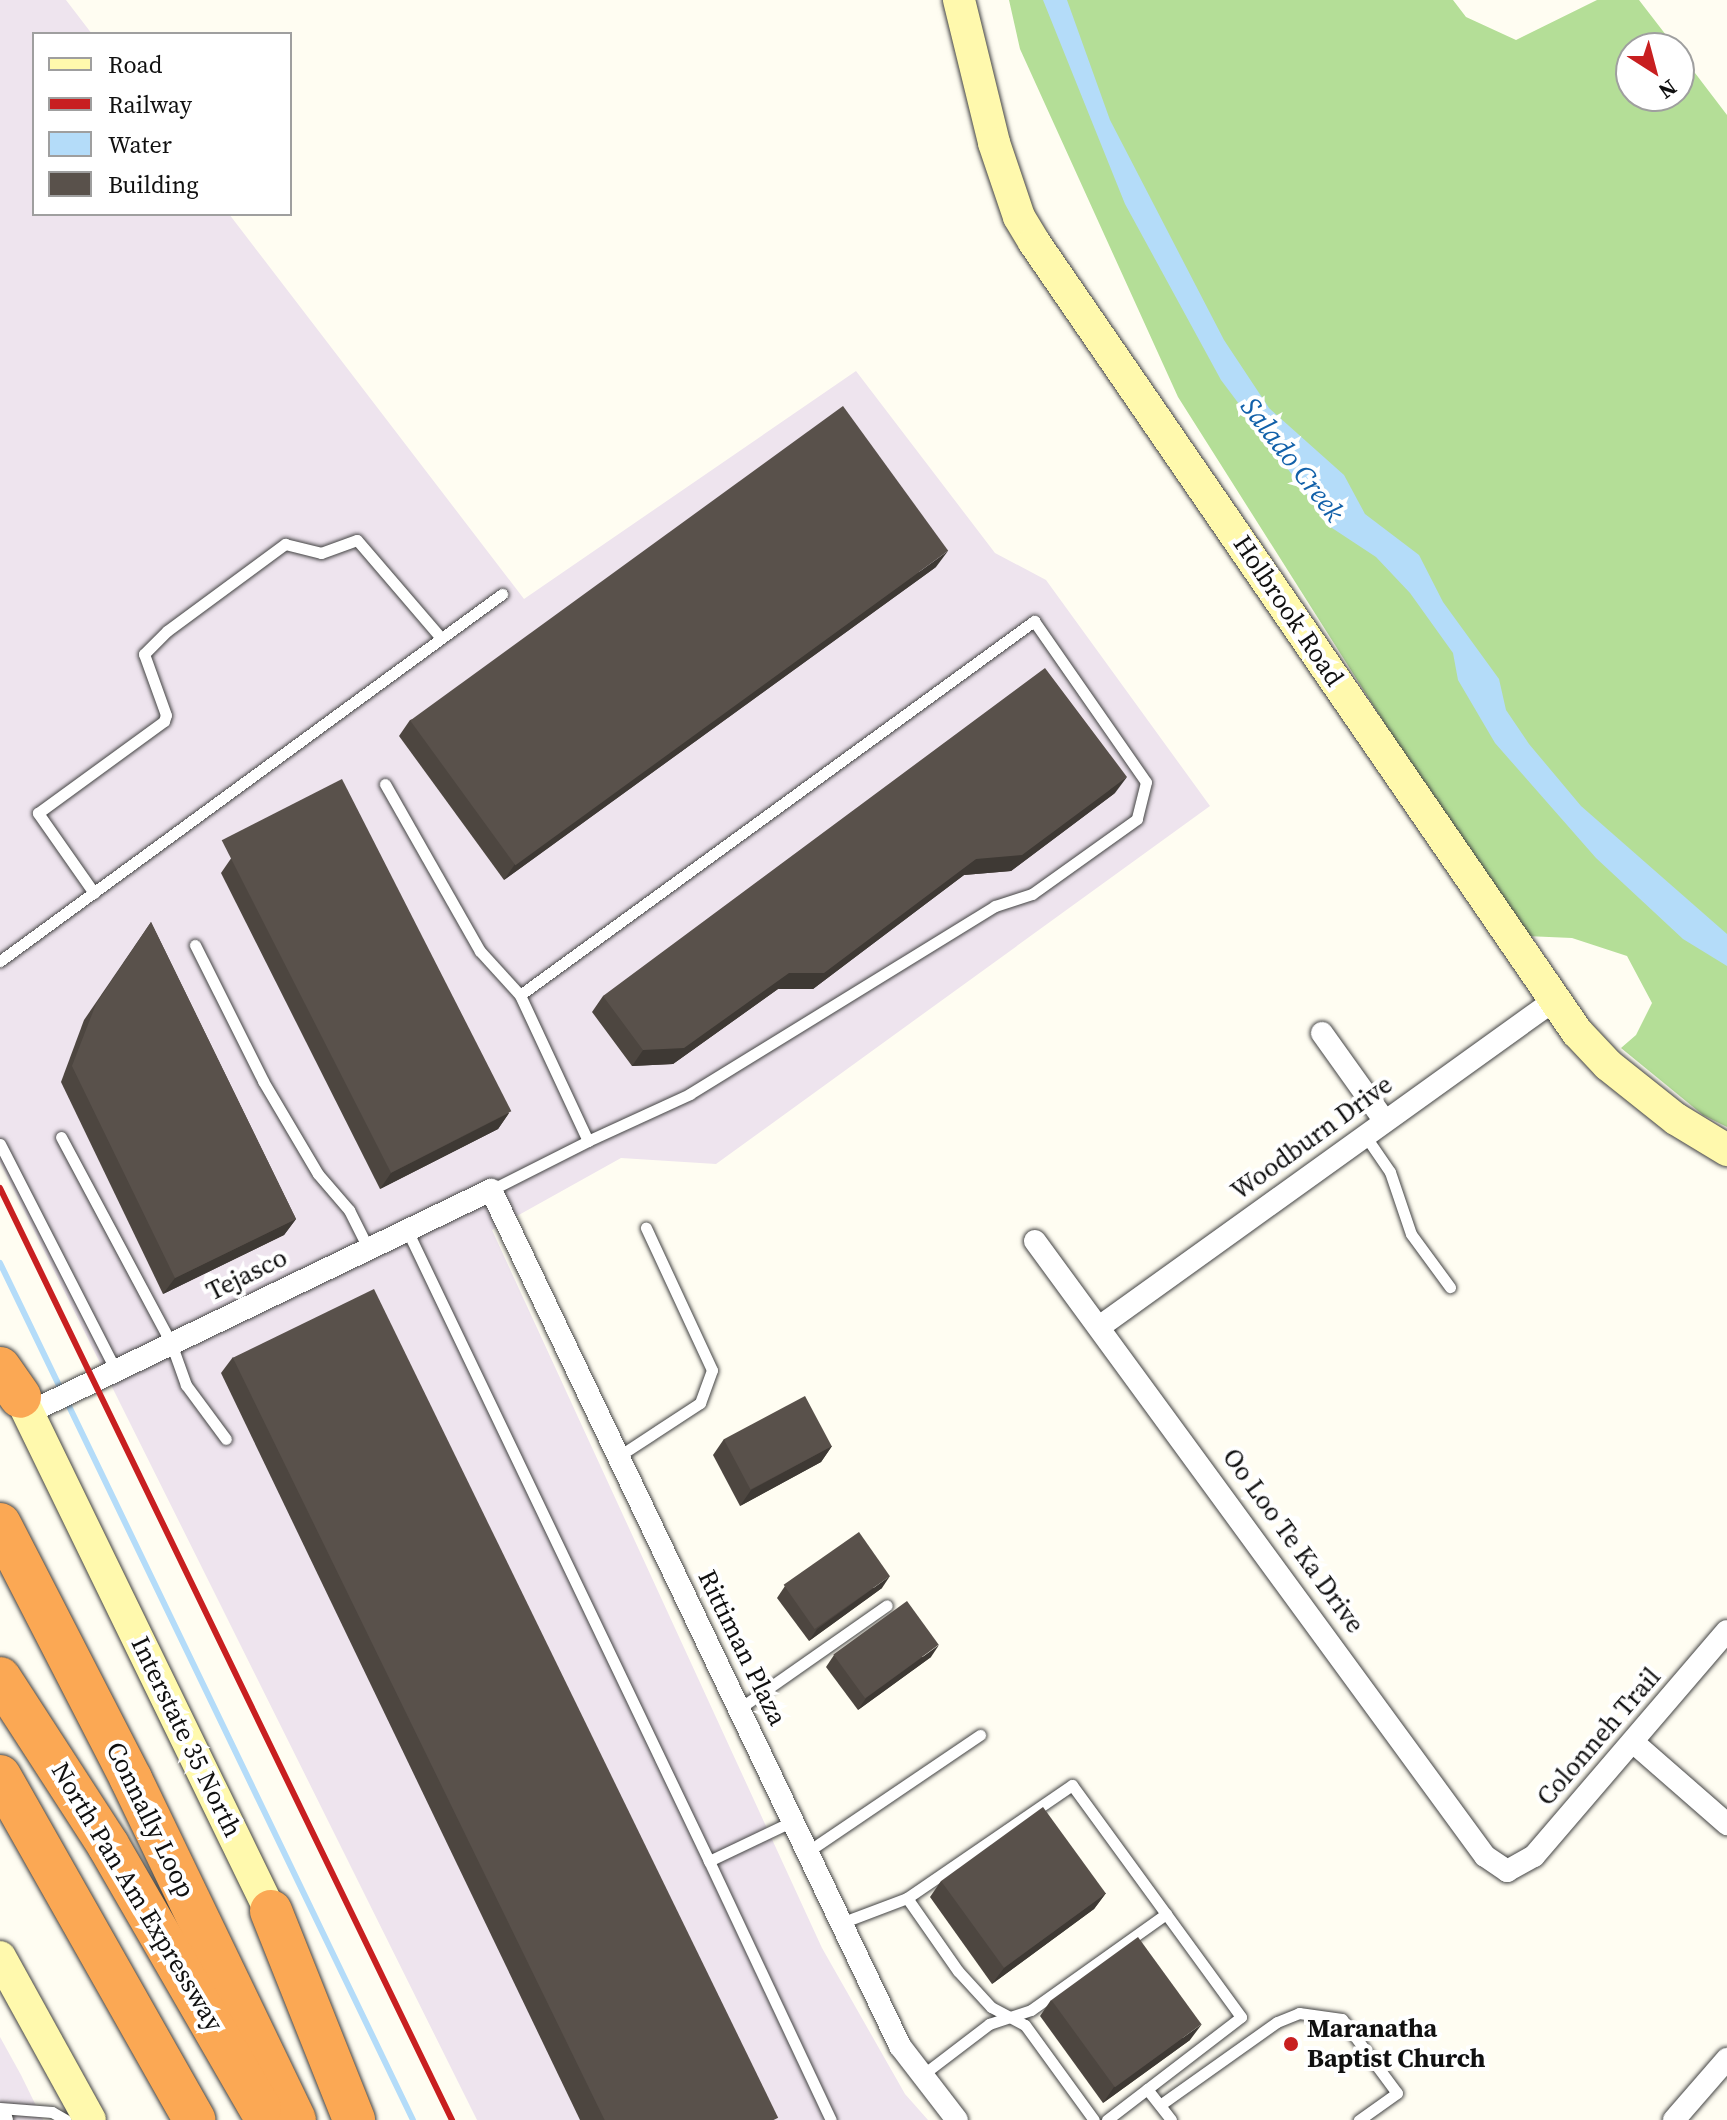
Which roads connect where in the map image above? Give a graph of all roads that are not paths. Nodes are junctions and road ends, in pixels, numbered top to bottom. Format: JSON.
{"nodes":[{"id":1,"x":959,"y":0,"type":"edge"},
{"id":2,"x":502,"y":594,"type":"dead end"},
{"id":3,"x":441,"y":638,"type":"junction"},
{"id":4,"x":385,"y":784,"type":"dead end"},
{"id":5,"x":94,"y":893,"type":"junction"},
{"id":6,"x":195,"y":945,"type":"dead end"},
{"id":7,"x":0,"y":961,"type":"edge"},
{"id":8,"x":520,"y":995,"type":"junction"},
{"id":9,"x":1556,"y":999,"type":"junction"},
{"id":10,"x":1322,"y":1033,"type":"dead end"},
{"id":11,"x":1384,"y":1120,"type":"junction"},
{"id":12,"x":1364,"y":1134,"type":"junction"},
{"id":13,"x":61,"y":1137,"type":"dead end"},
{"id":14,"x":588,"y":1141,"type":"junction"},
{"id":15,"x":0,"y":1144,"type":"edge"},
{"id":16,"x":1727,"y":1150,"type":"edge"},
{"id":17,"x":491,"y":1190,"type":"junction"},
{"id":18,"x":646,"y":1228,"type":"dead end"},
{"id":19,"x":407,"y":1230,"type":"junction"},
{"id":20,"x":1035,"y":1241,"type":"dead end"},
{"id":21,"x":368,"y":1248,"type":"junction"},
{"id":22,"x":1450,"y":1287,"type":"dead end"},
{"id":23,"x":1102,"y":1325,"type":"junction"},
{"id":24,"x":171,"y":1343,"type":"junction"},
{"id":25,"x":0,"y":1355,"type":"edge"},
{"id":26,"x":115,"y":1369,"type":"junction"},
{"id":27,"x":35,"y":1393,"type":"edge"},
{"id":28,"x":226,"y":1439,"type":"dead end"},
{"id":29,"x":619,"y":1456,"type":"junction"},
{"id":30,"x":0,"y":1524,"type":"edge"},
{"id":31,"x":887,"y":1605,"type":"dead end"},
{"id":32,"x":1727,"y":1631,"type":"edge"},
{"id":33,"x":0,"y":1678,"type":"edge"},
{"id":34,"x":740,"y":1708,"type":"junction"},
{"id":35,"x":980,"y":1735,"type":"dead end"},
{"id":36,"x":1633,"y":1742,"type":"junction"},
{"id":37,"x":0,"y":1776,"type":"edge"},
{"id":38,"x":0,"y":1816,"type":"edge"},
{"id":39,"x":793,"y":1821,"type":"junction"},
{"id":40,"x":1727,"y":1824,"type":"edge"},
{"id":41,"x":807,"y":1852,"type":"junction"},
{"id":42,"x":709,"y":1861,"type":"junction"},
{"id":43,"x":1507,"y":1871,"type":"joint"},
{"id":44,"x":907,"y":1898,"type":"junction"},
{"id":45,"x":271,"y":1911,"type":"junction"},
{"id":46,"x":1166,"y":1914,"type":"junction"},
{"id":47,"x":841,"y":1923,"type":"junction"},
{"id":48,"x":0,"y":1957,"type":"edge"},
{"id":49,"x":130,"y":2004,"type":"junction"},
{"id":50,"x":1012,"y":2015,"type":"junction"},
{"id":51,"x":1727,"y":2059,"type":"edge"},
{"id":52,"x":921,"y":2076,"type":"junction"},
{"id":53,"x":1147,"y":2089,"type":"junction"},
{"id":54,"x":1160,"y":2105,"type":"junction"},
{"id":55,"x":0,"y":2108,"type":"edge"},
{"id":56,"x":66,"y":2120,"type":"edge"},
{"id":57,"x":90,"y":2120,"type":"edge"},
{"id":58,"x":195,"y":2120,"type":"edge"},
{"id":59,"x":266,"y":2120,"type":"edge"},
{"id":60,"x":295,"y":2120,"type":"edge"},
{"id":61,"x":354,"y":2120,"type":"edge"},
{"id":62,"x":371,"y":2120,"type":"edge"},
{"id":63,"x":831,"y":2120,"type":"edge"},
{"id":64,"x":957,"y":2120,"type":"edge"},
{"id":65,"x":1094,"y":2120,"type":"edge"},
{"id":66,"x":1107,"y":2120,"type":"edge"},
{"id":67,"x":1171,"y":2120,"type":"edge"},
{"id":68,"x":1359,"y":2120,"type":"edge"},
{"id":69,"x":1674,"y":2120,"type":"edge"}],
"edges":[{"from":1,"to":9,"type":"street","name":"Holbrook Road"},
{"from":2,"to":3,"type":"lane"},
{"from":3,"to":5,"type":"lane"},
{"from":3,"to":5,"type":"lane"},
{"from":4,"to":8,"type":"lane"},
{"from":5,"to":7,"type":"lane"},
{"from":6,"to":21,"type":"lane"},
{"from":8,"to":14,"type":"lane"},
{"from":8,"to":14,"type":"lane"},
{"from":9,"to":11,"type":"street","name":"Woodburn Drive"},
{"from":9,"to":16,"type":"street","name":"Holbrook Road"},
{"from":10,"to":11,"type":"street"},
{"from":11,"to":12,"type":"street","name":"Woodburn Drive"},
{"from":12,"to":22,"type":"lane"},
{"from":12,"to":23,"type":"street","name":"Woodburn Drive"},
{"from":13,"to":24,"type":"lane"},
{"from":14,"to":17,"type":"lane"},
{"from":15,"to":26,"type":"lane"},
{"from":17,"to":19,"type":"street","name":"Tejasco"},
{"from":17,"to":29,"type":"street","name":"Rittiman Plaza"},
{"from":18,"to":29,"type":"lane"},
{"from":19,"to":21,"type":"street","name":"Tejasco"},
{"from":19,"to":42,"type":"lane"},
{"from":20,"to":23,"type":"street","name":"Oo Loo Te Ka Drive"},
{"from":21,"to":24,"type":"street","name":"Tejasco"},
{"from":23,"to":43,"type":"street","name":"Oo Loo Te Ka Drive"},
{"from":24,"to":26,"type":"street","name":"Tejasco"},
{"from":24,"to":28,"type":"lane"},
{"from":25,"to":27,"type":"street","name":"Interstate 35 North"},
{"from":26,"to":27,"type":"street","name":"Tejasco"},
{"from":27,"to":45,"type":"street","name":"Interstate 35 North"},
{"from":29,"to":34,"type":"street","name":"Rittiman Plaza"},
{"from":30,"to":60,"type":"highway","name":"Connally Loop"},
{"from":31,"to":34,"type":"lane"},
{"from":32,"to":36,"type":"street","name":"Colonneh Trail"},
{"from":33,"to":59,"type":"highway","name":"North Pan Am Expressway"},
{"from":34,"to":39,"type":"street","name":"Rittiman Plaza"},
{"from":35,"to":41,"type":"lane"},
{"from":36,"to":40,"type":"street"},
{"from":36,"to":43,"type":"street","name":"Colonneh Trail"},
{"from":37,"to":49,"type":"highway"},
{"from":38,"to":49,"type":"highway"},
{"from":39,"to":41,"type":"street","name":"Rittiman Plaza"},
{"from":39,"to":42,"type":"lane"},
{"from":41,"to":47,"type":"street","name":"Rittiman Plaza"},
{"from":42,"to":63,"type":"lane"},
{"from":44,"to":46,"type":"lane"},
{"from":44,"to":47,"type":"lane"},
{"from":44,"to":50,"type":"lane"},
{"from":45,"to":61,"type":"highway"},
{"from":45,"to":62,"type":"street","name":"Interstate 35 North"},
{"from":46,"to":50,"type":"lane"},
{"from":46,"to":53,"type":"lane"},
{"from":47,"to":52,"type":"street","name":"Rittiman Plaza"},
{"from":48,"to":57,"type":"street"},
{"from":49,"to":58,"type":"highway"},
{"from":50,"to":52,"type":"lane"},
{"from":50,"to":65,"type":"lane"},
{"from":51,"to":69,"type":"street"},
{"from":52,"to":64,"type":"street","name":"Rittiman Plaza"},
{"from":53,"to":54,"type":"lane"},
{"from":53,"to":66,"type":"lane"},
{"from":54,"to":67,"type":"lane"},
{"from":54,"to":68,"type":"lane"},
{"from":55,"to":56,"type":"lane"}]}
